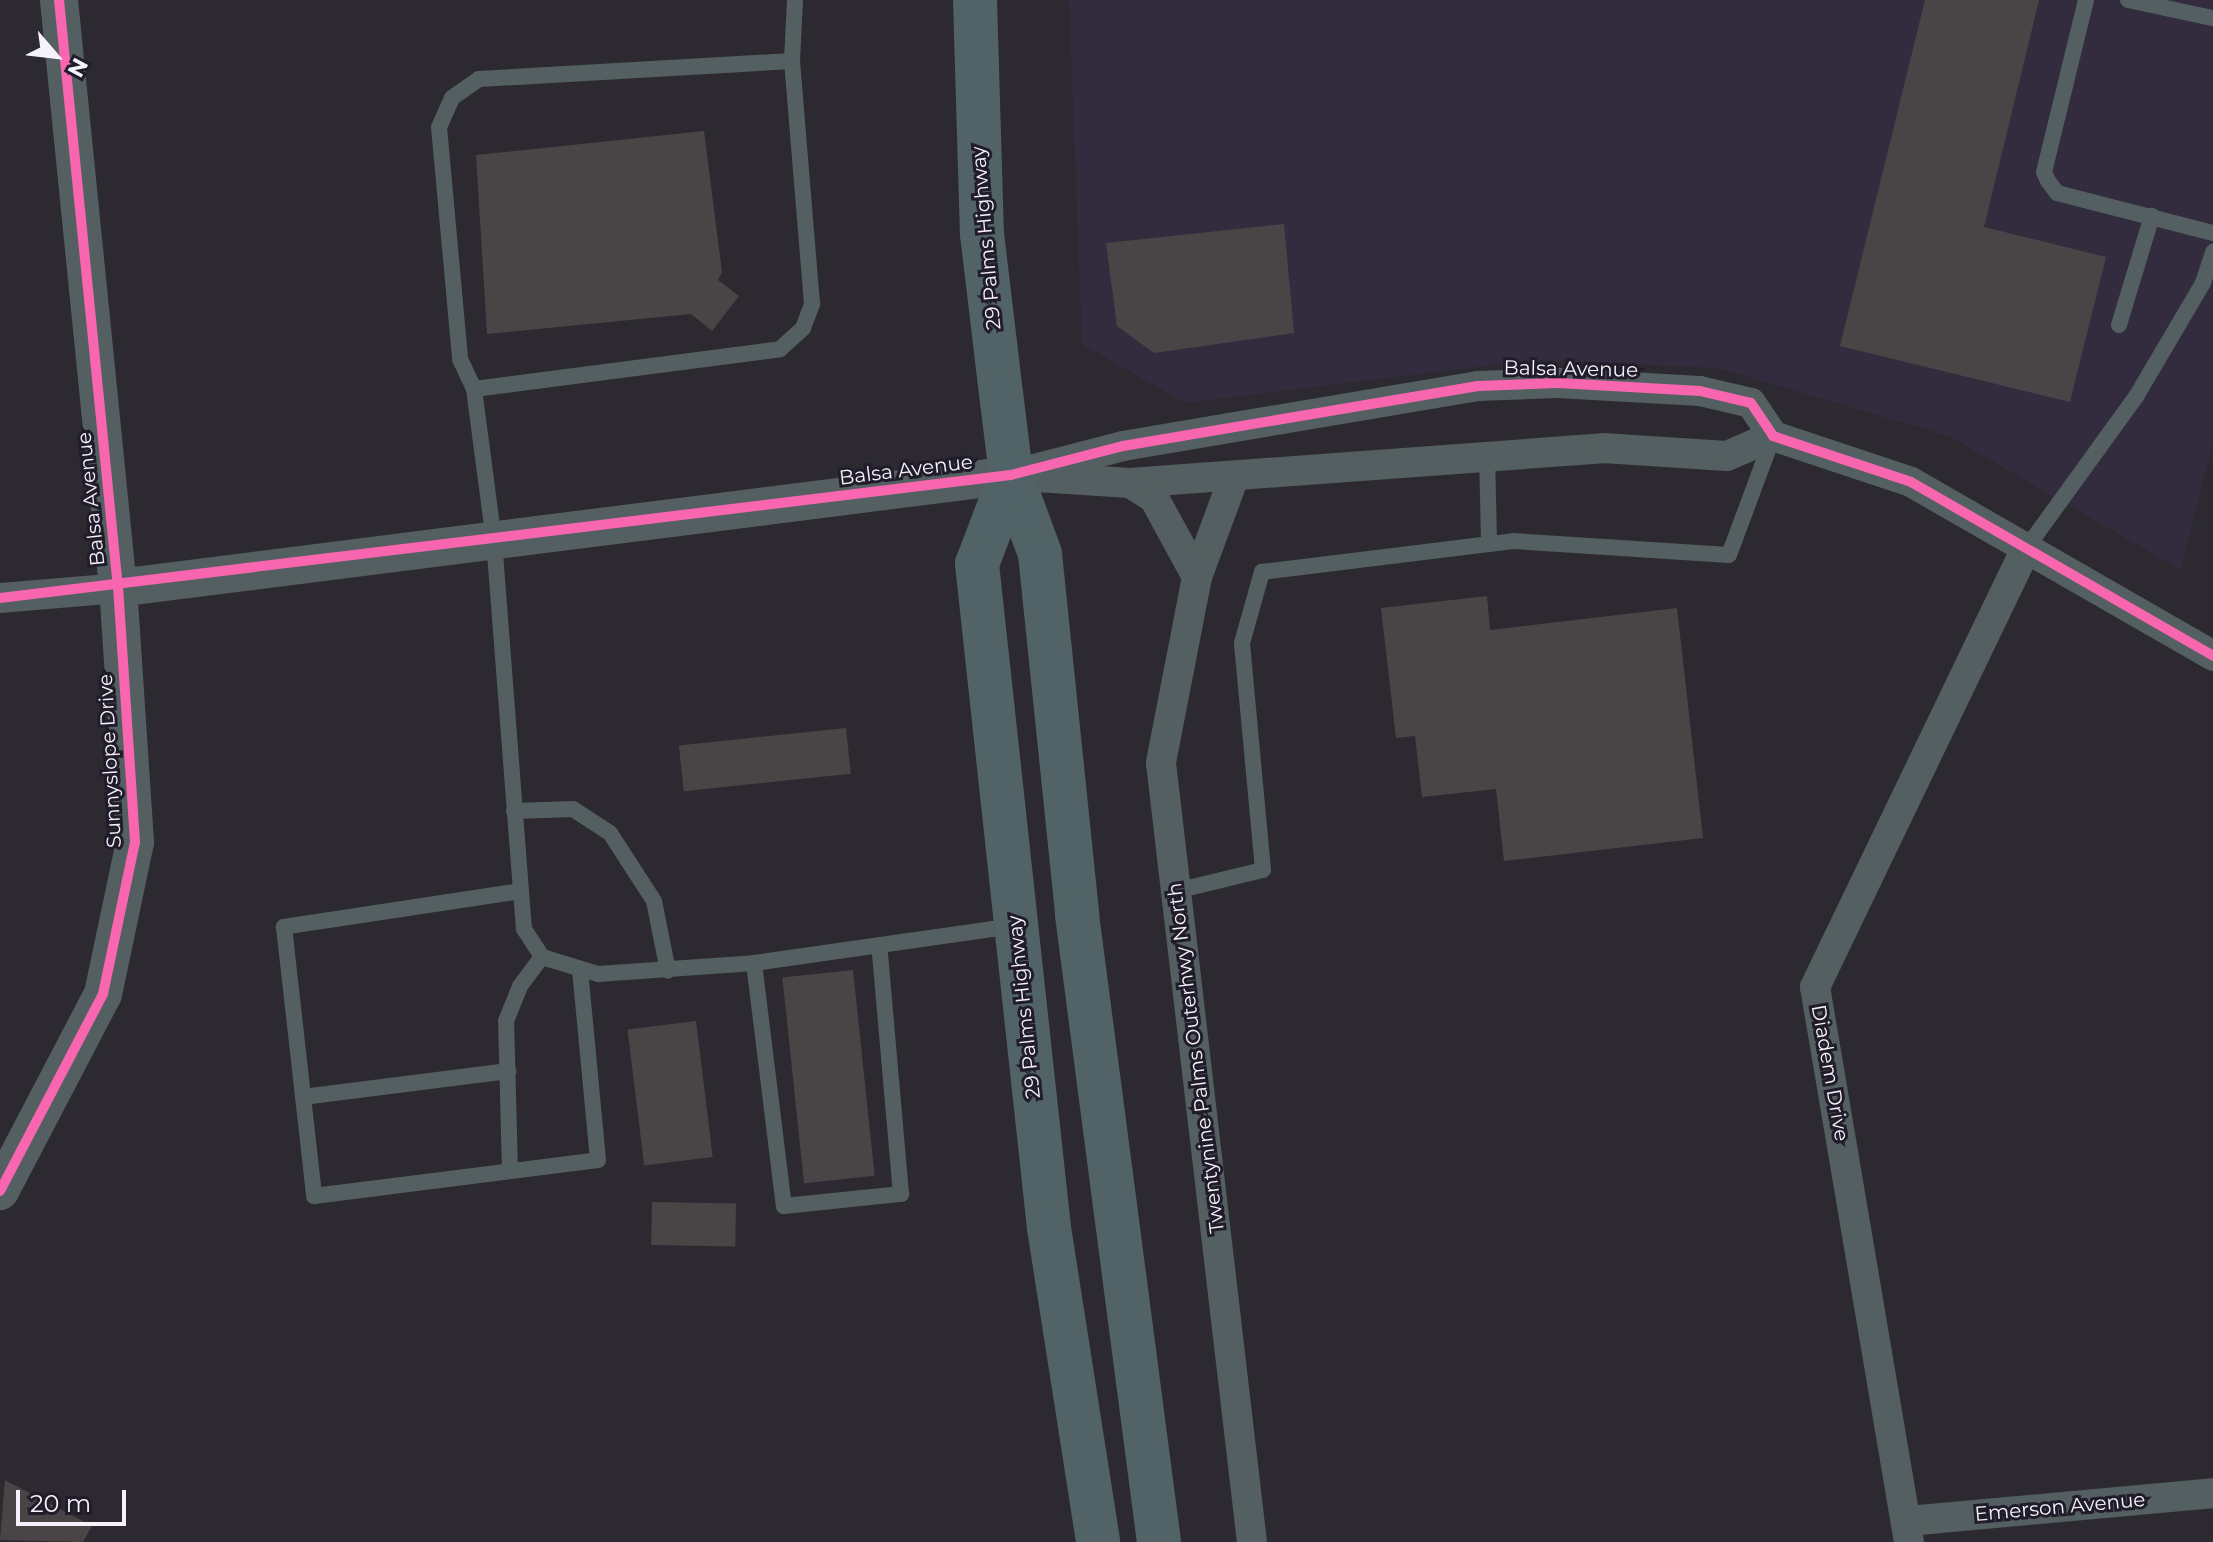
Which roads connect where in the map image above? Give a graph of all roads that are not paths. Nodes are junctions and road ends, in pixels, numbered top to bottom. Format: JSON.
{"nodes":[{"id":1,"x":59,"y":0,"type":"edge"},
{"id":2,"x":795,"y":0,"type":"edge"},
{"id":3,"x":975,"y":0,"type":"edge"},
{"id":4,"x":2086,"y":0,"type":"edge"},
{"id":5,"x":2128,"y":0,"type":"edge"},
{"id":6,"x":2213,"y":18,"type":"edge"},
{"id":7,"x":792,"y":61,"type":"junction"},
{"id":8,"x":2152,"y":216,"type":"junction"},
{"id":9,"x":2213,"y":233,"type":"edge"},
{"id":10,"x":2213,"y":252,"type":"edge"},
{"id":11,"x":2119,"y":325,"type":"dead end"},
{"id":12,"x":474,"y":389,"type":"junction"},
{"id":13,"x":1773,"y":436,"type":"junction"},
{"id":14,"x":1487,"y":453,"type":"junction"},
{"id":15,"x":1011,"y":475,"type":"junction"},
{"id":16,"x":1234,"y":477,"type":"junction"},
{"id":17,"x":1130,"y":483,"type":"junction"},
{"id":18,"x":494,"y":540,"type":"junction"},
{"id":19,"x":1489,"y":544,"type":"junction"},
{"id":20,"x":2025,"y":550,"type":"junction"},
{"id":21,"x":1197,"y":577,"type":"junction"},
{"id":22,"x":118,"y":588,"type":"junction"},
{"id":23,"x":0,"y":598,"type":"edge"},
{"id":24,"x":2213,"y":656,"type":"edge"},
{"id":25,"x":514,"y":811,"type":"junction"},
{"id":26,"x":521,"y":891,"type":"junction"},
{"id":27,"x":1176,"y":891,"type":"junction"},
{"id":28,"x":1015,"y":926,"type":"junction"},
{"id":29,"x":879,"y":945,"type":"junction"},
{"id":30,"x":542,"y":957,"type":"junction"},
{"id":31,"x":754,"y":963,"type":"junction"},
{"id":32,"x":580,"y":969,"type":"junction"},
{"id":33,"x":668,"y":971,"type":"junction"},
{"id":34,"x":508,"y":1071,"type":"junction"},
{"id":35,"x":303,"y":1097,"type":"junction"},
{"id":36,"x":510,"y":1171,"type":"junction"},
{"id":37,"x":0,"y":1191,"type":"edge"},
{"id":38,"x":2213,"y":1493,"type":"edge"},
{"id":39,"x":1909,"y":1531,"type":"edge"},
{"id":40,"x":1098,"y":1542,"type":"edge"},
{"id":41,"x":1159,"y":1542,"type":"edge"},
{"id":42,"x":1252,"y":1542,"type":"edge"}],
"edges":[{"from":1,"to":22,"type":"street","name":"Balsa Avenue"},
{"from":2,"to":7,"type":"lane"},
{"from":3,"to":15,"type":"main road","name":"29 Palms Highway"},
{"from":4,"to":8,"type":"lane"},
{"from":5,"to":6,"type":"lane"},
{"from":7,"to":12,"type":"lane"},
{"from":7,"to":12,"type":"lane"},
{"from":8,"to":9,"type":"lane"},
{"from":8,"to":11,"type":"lane"},
{"from":10,"to":20,"type":"lane"},
{"from":12,"to":18,"type":"lane"},
{"from":13,"to":14,"type":"street","name":"Balsa Avenue"},
{"from":13,"to":15,"type":"street","name":"Balsa Avenue"},
{"from":13,"to":19,"type":"lane"},
{"from":13,"to":20,"type":"street"},
{"from":14,"to":16,"type":"street","name":"Balsa Avenue"},
{"from":14,"to":19,"type":"lane"},
{"from":15,"to":17,"type":"street","name":"Balsa Avenue"},
{"from":15,"to":18,"type":"street","name":"Balsa Avenue"},
{"from":15,"to":28,"type":"main road","name":"29 Palms Highway"},
{"from":15,"to":41,"type":"main road","name":"29 Palms Highway"},
{"from":16,"to":17,"type":"street","name":"Balsa Avenue"},
{"from":16,"to":21,"type":"street","name":"Twentynine Palms Outerhwy North"},
{"from":17,"to":21,"type":"street"},
{"from":18,"to":22,"type":"street","name":"Balsa Avenue"},
{"from":18,"to":25,"type":"lane"},
{"from":19,"to":27,"type":"lane"},
{"from":20,"to":24,"type":"street"},
{"from":20,"to":39,"type":"street","name":"Diadem Drive"},
{"from":21,"to":27,"type":"street","name":"Twentynine Palms Outerhwy North"},
{"from":22,"to":23,"type":"street"},
{"from":22,"to":37,"type":"street","name":"Sunnyslope Drive"},
{"from":25,"to":26,"type":"lane"},
{"from":25,"to":33,"type":"lane"},
{"from":26,"to":30,"type":"lane"},
{"from":26,"to":35,"type":"lane"},
{"from":27,"to":42,"type":"street","name":"Twentynine Palms Outerhwy North"},
{"from":28,"to":29,"type":"lane"},
{"from":28,"to":40,"type":"main road","name":"29 Palms Highway"},
{"from":29,"to":31,"type":"lane"},
{"from":29,"to":31,"type":"lane"},
{"from":30,"to":32,"type":"lane"},
{"from":30,"to":34,"type":"lane"},
{"from":31,"to":33,"type":"lane"},
{"from":32,"to":33,"type":"lane"},
{"from":32,"to":36,"type":"lane"},
{"from":34,"to":35,"type":"lane"},
{"from":34,"to":36,"type":"lane"},
{"from":35,"to":36,"type":"lane"},
{"from":38,"to":39,"type":"street","name":"Emerson Avenue"}]}
